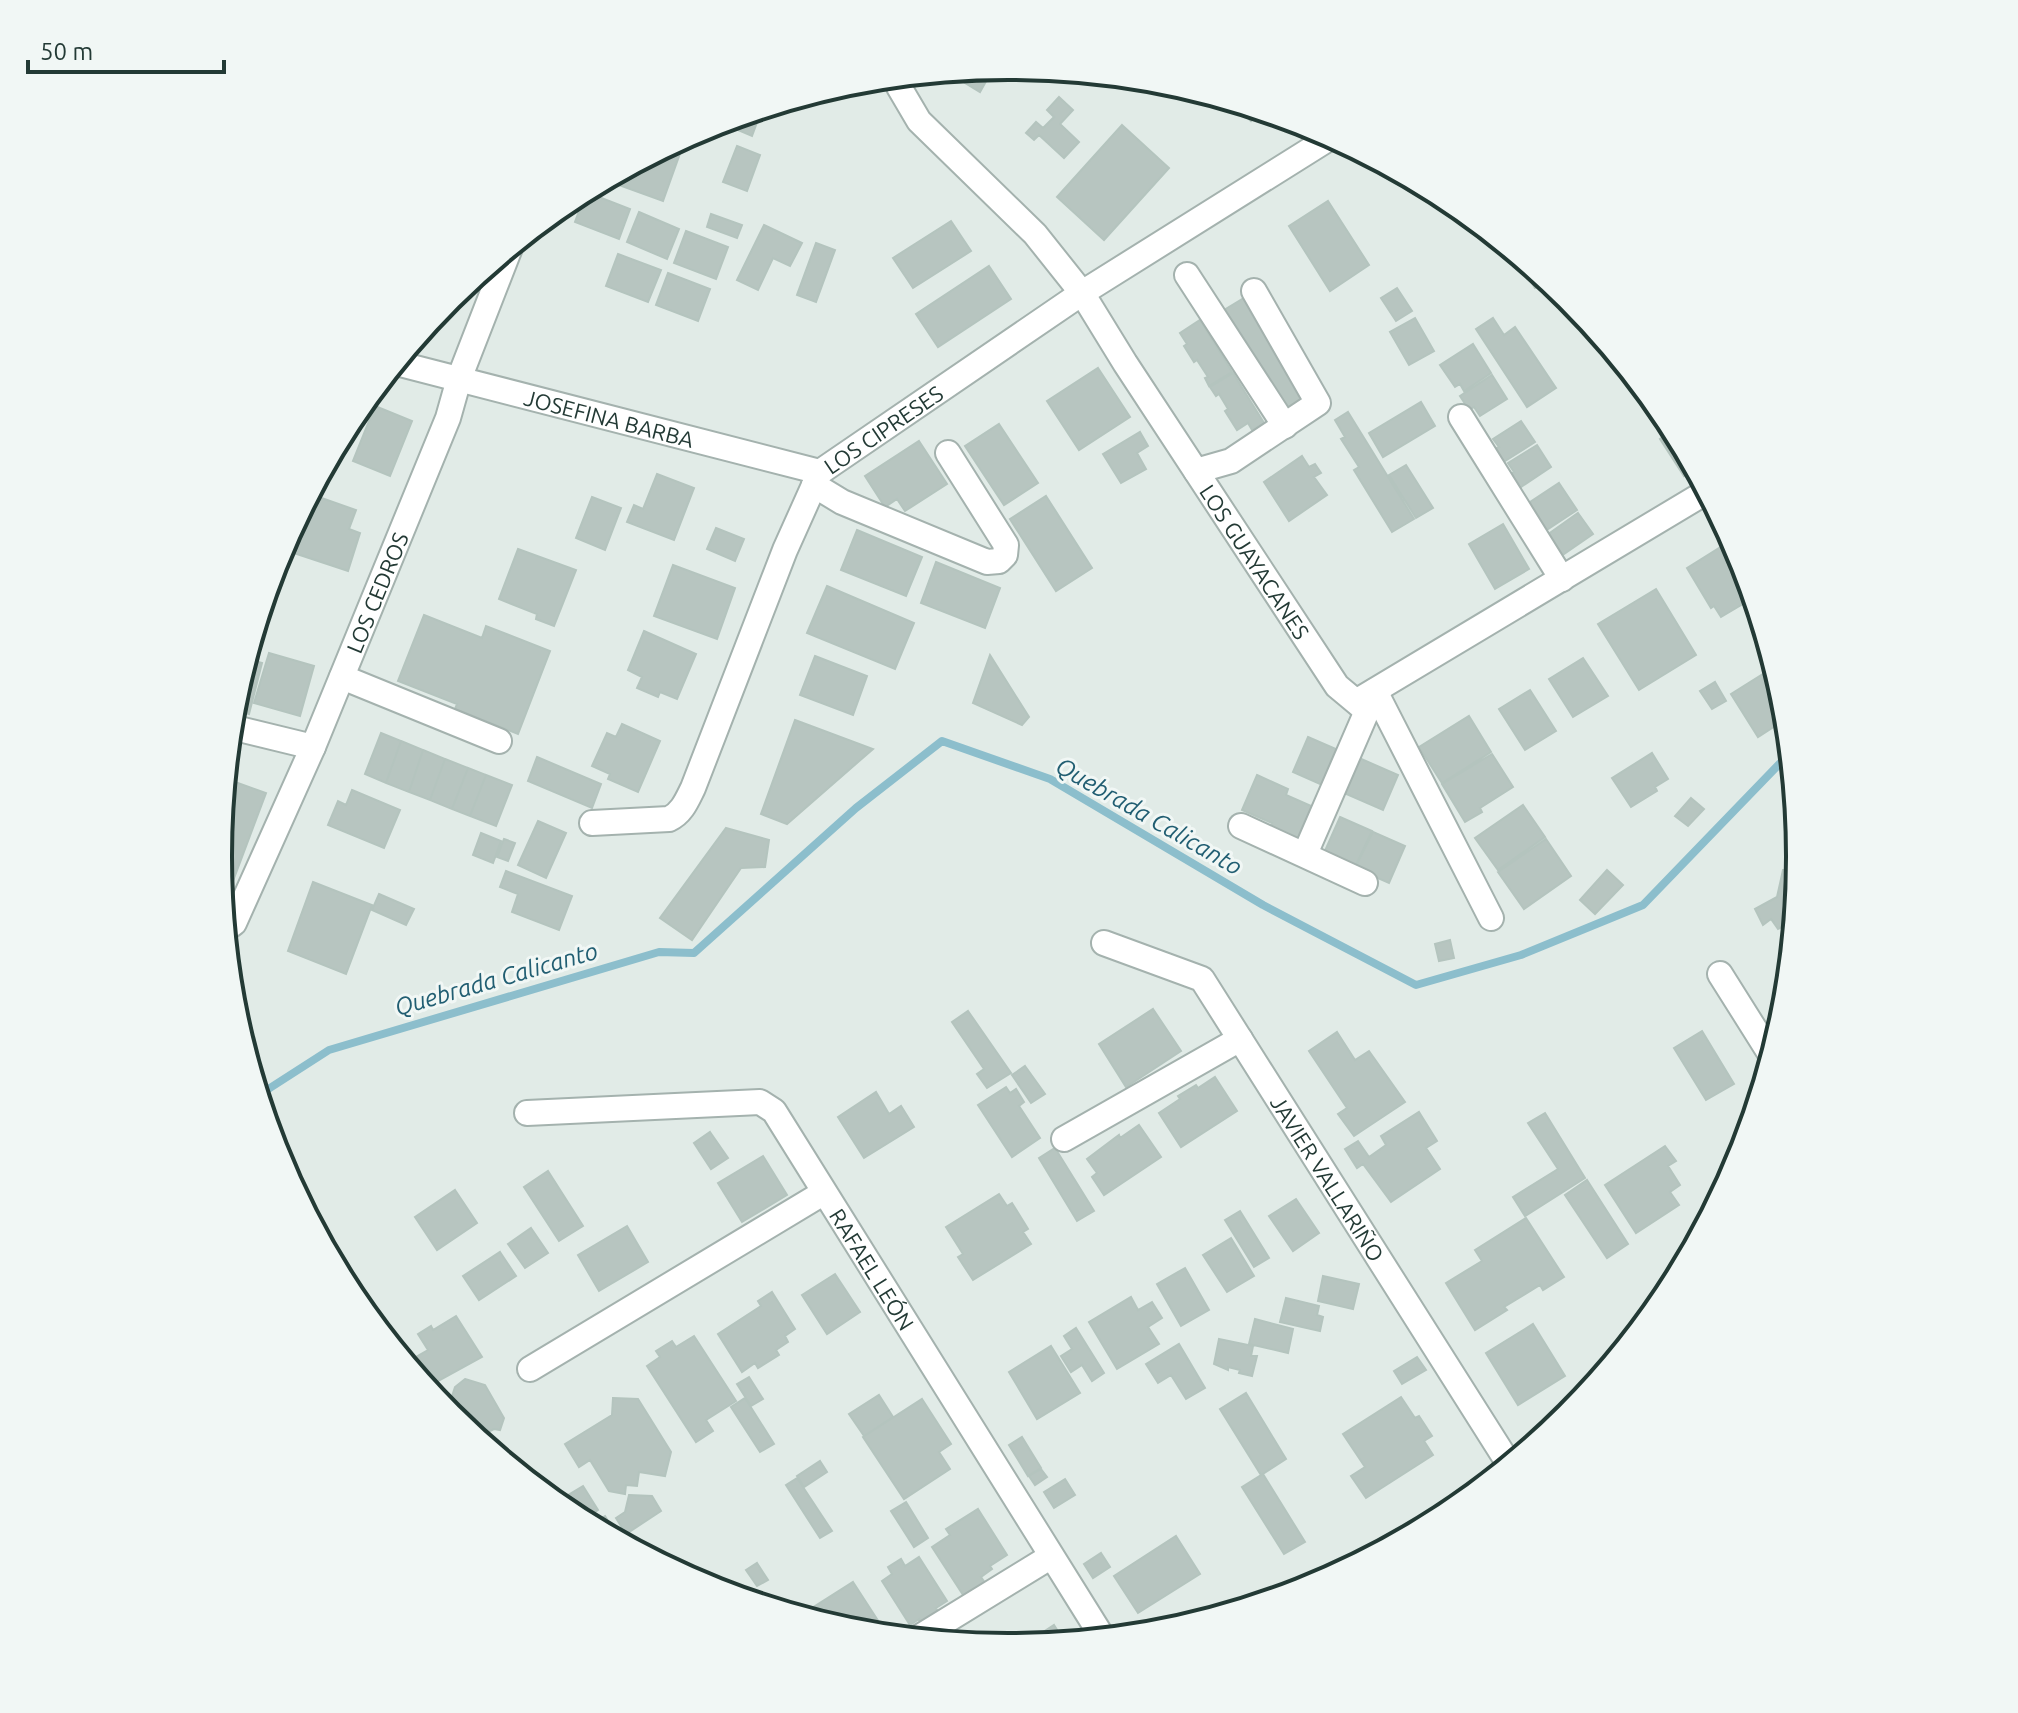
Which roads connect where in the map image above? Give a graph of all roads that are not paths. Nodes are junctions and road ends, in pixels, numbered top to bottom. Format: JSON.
{"nodes":[{"id":1,"x":900,"y":88,"type":"edge"},
{"id":2,"x":1319,"y":145,"type":"edge"},
{"id":3,"x":502,"y":269,"type":"edge"},
{"id":4,"x":1187,"y":275,"type":"dead end"},
{"id":5,"x":1254,"y":291,"type":"dead end"},
{"id":6,"x":1082,"y":293,"type":"junction"},
{"id":7,"x":408,"y":366,"type":"edge"},
{"id":8,"x":459,"y":379,"type":"junction"},
{"id":9,"x":1461,"y":417,"type":"dead end"},
{"id":10,"x":1285,"y":426,"type":"junction"},
{"id":11,"x":948,"y":453,"type":"dead end"},
{"id":12,"x":1196,"y":471,"type":"junction"},
{"id":13,"x":817,"y":479,"type":"junction"},
{"id":14,"x":1697,"y":498,"type":"edge"},
{"id":15,"x":1562,"y":579,"type":"junction"},
{"id":16,"x":342,"y":677,"type":"junction"},
{"id":17,"x":1371,"y":701,"type":"junction"},
{"id":18,"x":243,"y":730,"type":"edge"},
{"id":19,"x":499,"y":741,"type":"dead end"},
{"id":20,"x":313,"y":747,"type":"junction"},
{"id":21,"x":592,"y":823,"type":"dead end"},
{"id":22,"x":1241,"y":826,"type":"dead end"},
{"id":23,"x":1305,"y":854,"type":"junction"},
{"id":24,"x":1365,"y":883,"type":"dead end"},
{"id":25,"x":1491,"y":918,"type":"dead end"},
{"id":26,"x":235,"y":920,"type":"edge"},
{"id":27,"x":1104,"y":943,"type":"dead end"},
{"id":28,"x":1720,"y":974,"type":"dead end"},
{"id":29,"x":1240,"y":1039,"type":"junction"},
{"id":30,"x":1763,"y":1042,"type":"edge"},
{"id":31,"x":527,"y":1113,"type":"dead end"},
{"id":32,"x":1064,"y":1139,"type":"dead end"},
{"id":33,"x":823,"y":1193,"type":"junction"},
{"id":34,"x":530,"y":1369,"type":"dead end"},
{"id":35,"x":1503,"y":1455,"type":"edge"},
{"id":36,"x":1050,"y":1557,"type":"junction"},
{"id":37,"x":1096,"y":1627,"type":"edge"},
{"id":38,"x":933,"y":1629,"type":"edge"}],
"edges":[{"from":1,"to":6,"type":"street","name":"LOS GUAYACANES"},
{"from":2,"to":6,"type":"street","name":"LOS CIPRESES"},
{"from":3,"to":8,"type":"street","name":"LOS CEDROS"},
{"from":4,"to":10,"type":"street"},
{"from":5,"to":10,"type":"street"},
{"from":6,"to":12,"type":"street","name":"LOS GUAYACANES"},
{"from":6,"to":13,"type":"street","name":"LOS CIPRESES"},
{"from":7,"to":8,"type":"street","name":"JOSEFINA BARBA"},
{"from":8,"to":13,"type":"street","name":"JOSEFINA BARBA"},
{"from":8,"to":16,"type":"street","name":"LOS CEDROS"},
{"from":9,"to":15,"type":"street"},
{"from":10,"to":12,"type":"street"},
{"from":11,"to":13,"type":"street","name":"JOSEFINA BARBA"},
{"from":12,"to":17,"type":"street","name":"LOS GUAYACANES"},
{"from":13,"to":21,"type":"street","name":"LOS CIPRESES"},
{"from":14,"to":15,"type":"street"},
{"from":15,"to":17,"type":"street"},
{"from":16,"to":19,"type":"street"},
{"from":16,"to":20,"type":"street","name":"LOS CEDROS"},
{"from":17,"to":23,"type":"street"},
{"from":17,"to":25,"type":"street"},
{"from":18,"to":20,"type":"street"},
{"from":20,"to":26,"type":"street","name":"LOS CEDROS"},
{"from":22,"to":23,"type":"street"},
{"from":23,"to":24,"type":"street"},
{"from":27,"to":29,"type":"street","name":"JAVIER VALLARIÑO"},
{"from":28,"to":30,"type":"street"},
{"from":29,"to":32,"type":"street"},
{"from":29,"to":35,"type":"street","name":"JAVIER VALLARIÑO"},
{"from":31,"to":33,"type":"street","name":"RAFAEL LEÓN"},
{"from":33,"to":34,"type":"street"},
{"from":33,"to":36,"type":"street","name":"RAFAEL LEÓN"},
{"from":36,"to":37,"type":"street","name":"RAFAEL LEÓN"},
{"from":36,"to":38,"type":"street"}]}
